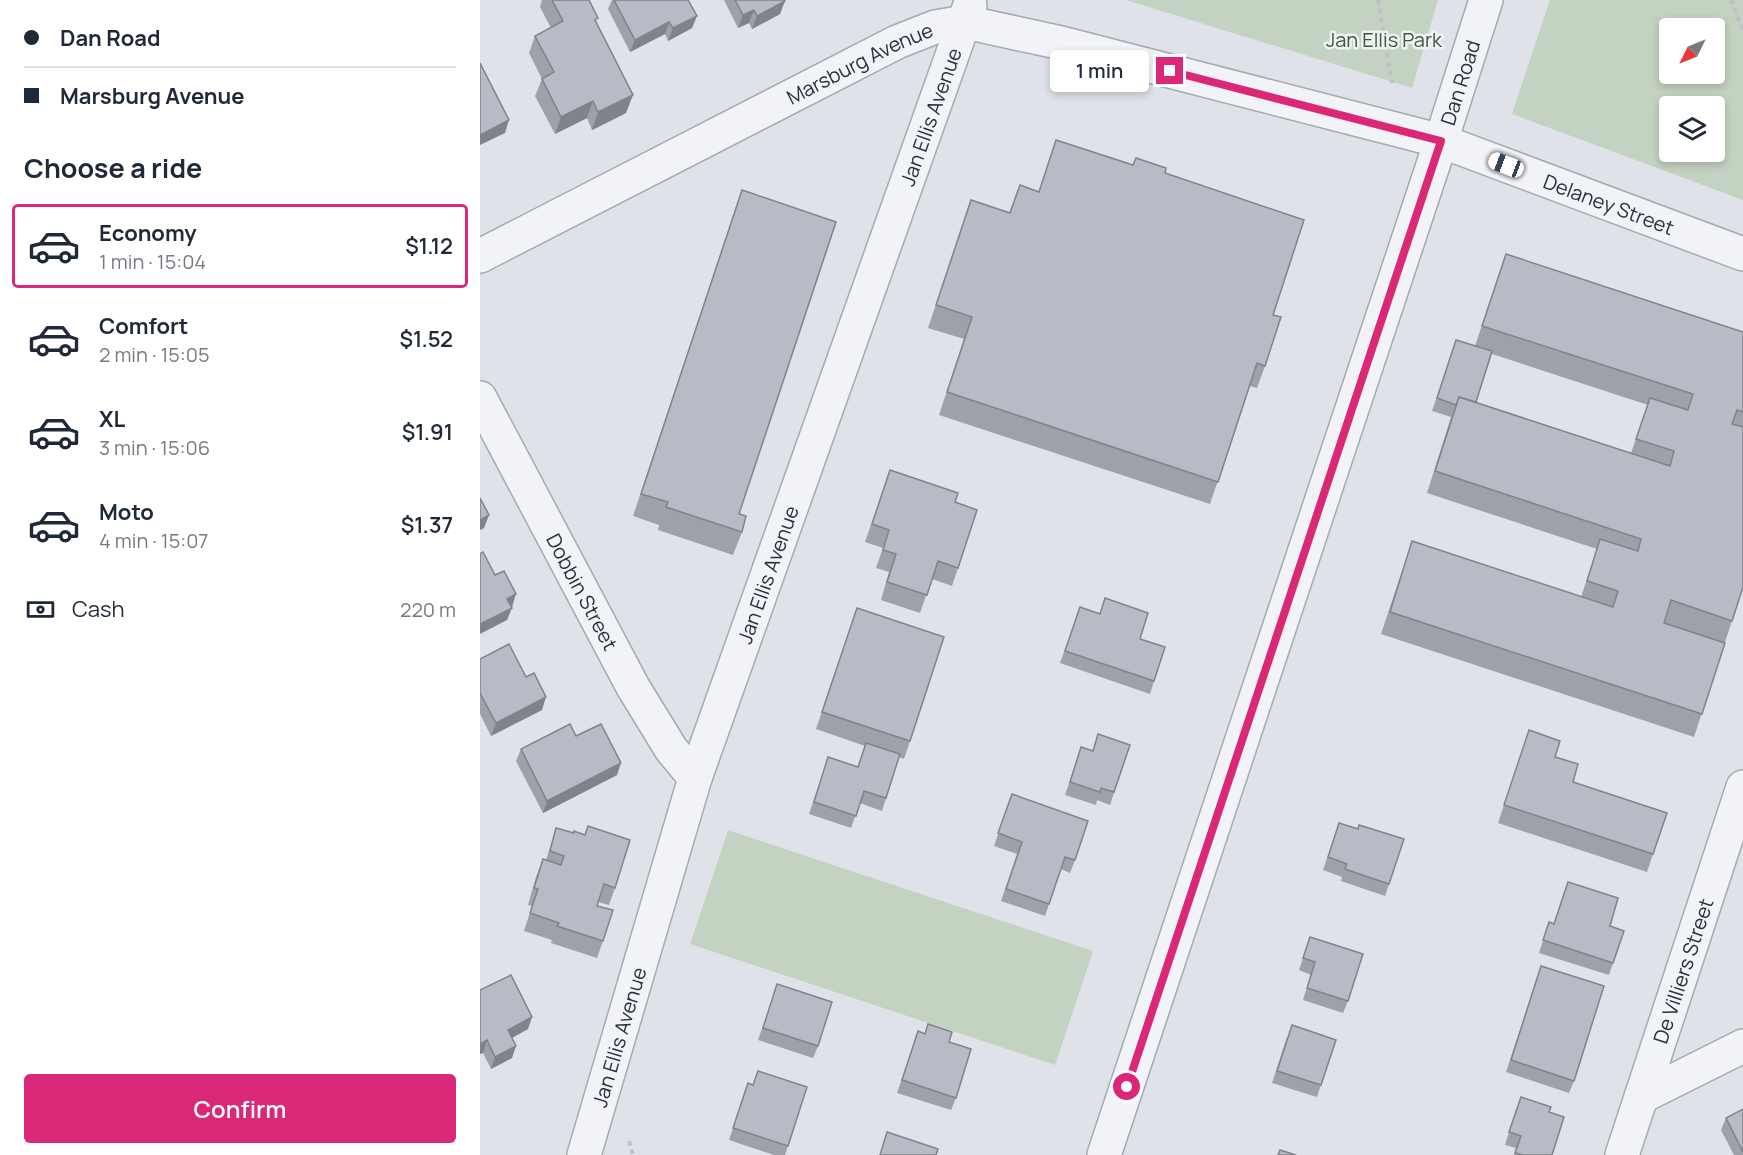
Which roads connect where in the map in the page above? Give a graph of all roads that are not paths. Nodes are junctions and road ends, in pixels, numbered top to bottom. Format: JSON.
{"nodes":[{"id":1,"x":1485,"y":0,"type":"edge"},
{"id":2,"x":968,"y":11,"type":"edge"},
{"id":3,"x":1441,"y":141,"type":"junction"},
{"id":4,"x":1743,"y":254,"type":"edge"},
{"id":5,"x":480,"y":256,"type":"edge"},
{"id":6,"x":480,"y":398,"type":"edge"},
{"id":7,"x":694,"y":778,"type":"junction"},
{"id":8,"x":1743,"y":787,"type":"edge"},
{"id":9,"x":1743,"y":1046,"type":"edge"},
{"id":10,"x":1641,"y":1097,"type":"junction"},
{"id":11,"x":584,"y":1155,"type":"edge"},
{"id":12,"x":1104,"y":1155,"type":"edge"},
{"id":13,"x":1622,"y":1155,"type":"edge"}],
"edges":[{"from":1,"to":3,"type":"street","name":"Dan Road"},
{"from":2,"to":3,"type":"street","name":"Marsburg Avenue"},
{"from":2,"to":5,"type":"street","name":"Marsburg Avenue"},
{"from":2,"to":7,"type":"street","name":"Jan Ellis Avenue"},
{"from":3,"to":4,"type":"street","name":"Delaney Street"},
{"from":3,"to":12,"type":"street","name":"Dan Road"},
{"from":6,"to":7,"type":"street","name":"Dobbin Street"},
{"from":7,"to":11,"type":"street","name":"Jan Ellis Avenue"},
{"from":8,"to":10,"type":"street","name":"De Villiers Street"},
{"from":9,"to":10,"type":"street"},
{"from":10,"to":13,"type":"street","name":"De Villiers Street"}]}
